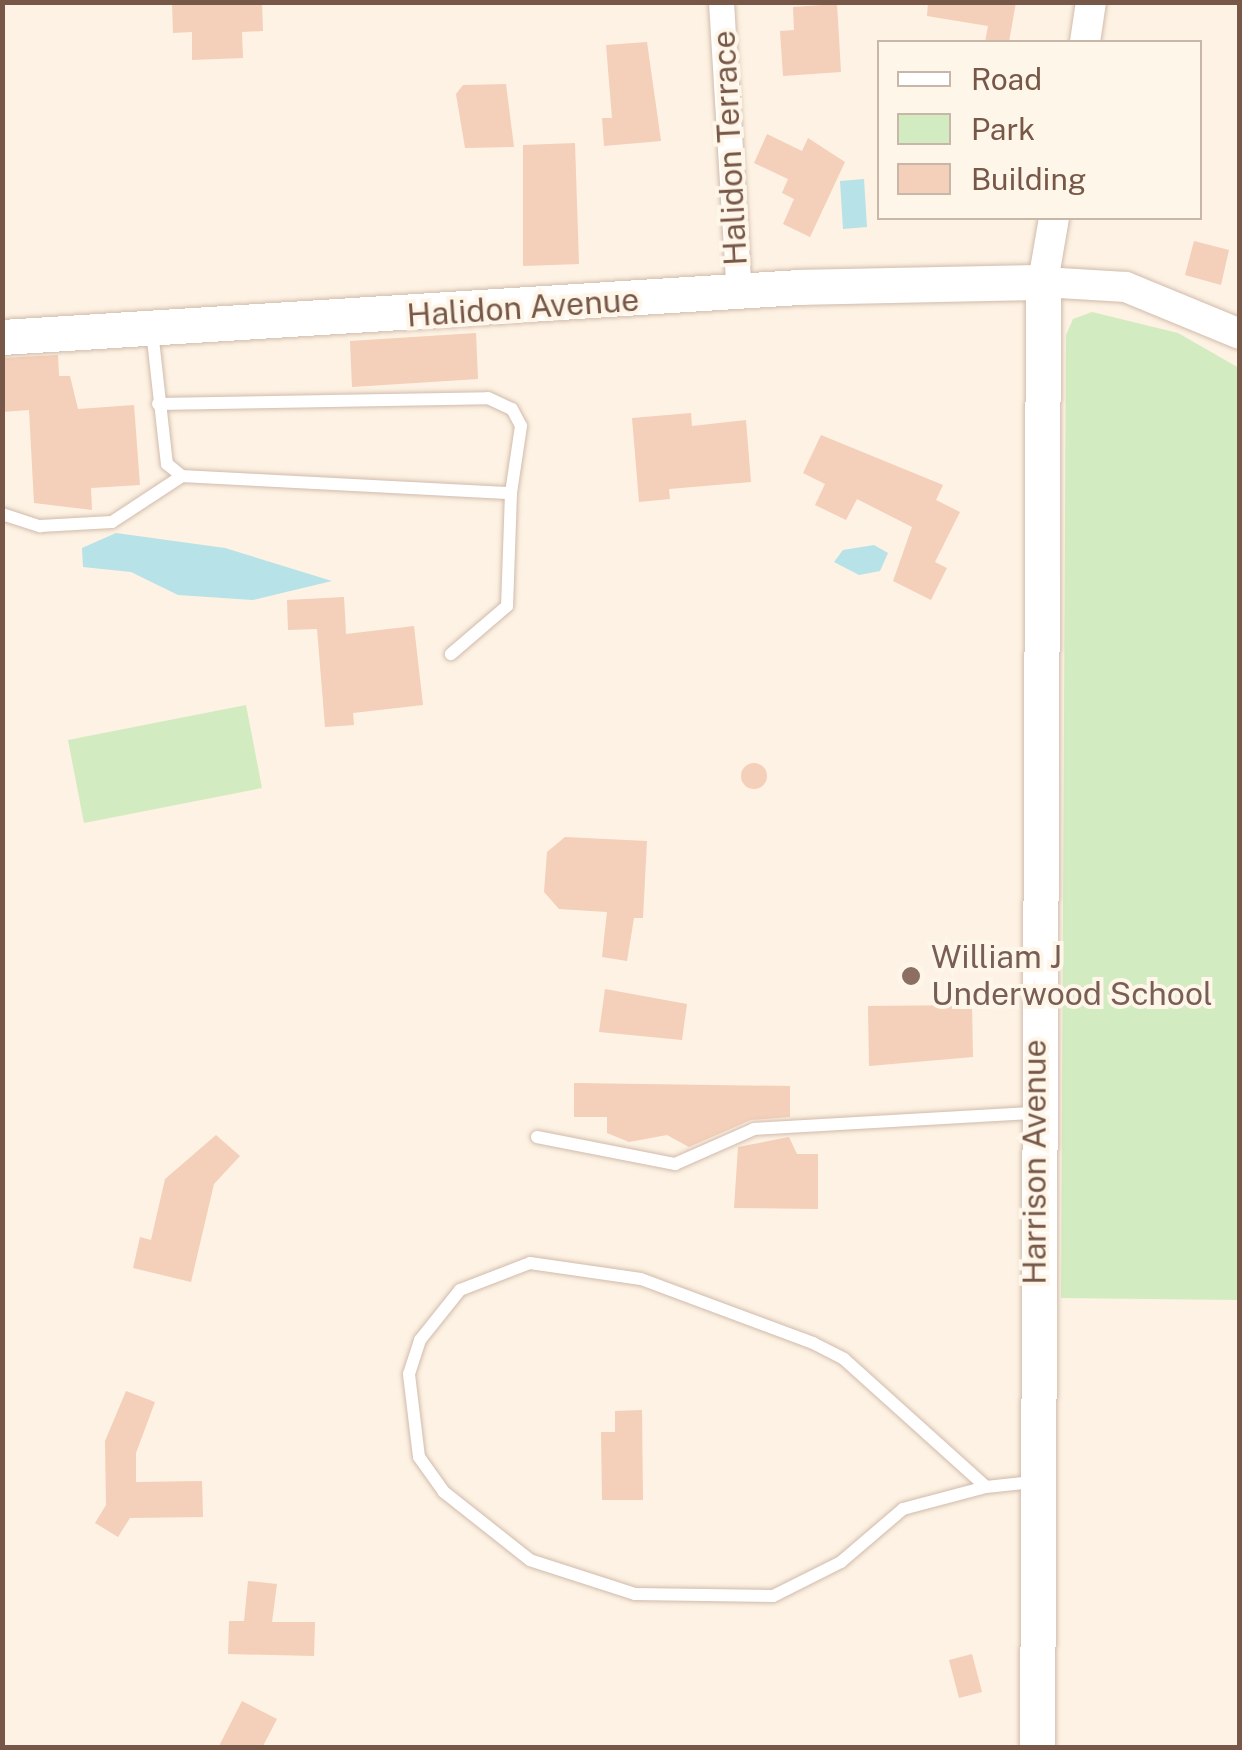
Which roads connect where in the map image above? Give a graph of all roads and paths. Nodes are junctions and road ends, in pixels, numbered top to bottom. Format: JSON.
{"nodes":[{"id":1,"x":721,"y":2,"type":"edge"},
{"id":2,"x":1092,"y":2,"type":"edge"},
{"id":3,"x":1084,"y":40,"type":"edge"},
{"id":4,"x":1054,"y":220,"type":"edge"},
{"id":5,"x":1043,"y":282,"type":"junction"},
{"id":6,"x":739,"y":293,"type":"junction"},
{"id":7,"x":152,"y":328,"type":"junction"},
{"id":8,"x":1240,"y":334,"type":"edge"},
{"id":9,"x":2,"y":337,"type":"edge"},
{"id":10,"x":158,"y":404,"type":"junction"},
{"id":11,"x":182,"y":476,"type":"junction"},
{"id":12,"x":511,"y":493,"type":"junction"},
{"id":13,"x":2,"y":514,"type":"edge"},
{"id":14,"x":450,"y":654,"type":"dead end"},
{"id":15,"x":1034,"y":1113,"type":"junction"},
{"id":16,"x":537,"y":1136,"type":"dead end"},
{"id":17,"x":1033,"y":1482,"type":"junction"},
{"id":18,"x":986,"y":1487,"type":"junction"},
{"id":19,"x":1036,"y":1748,"type":"edge"}],
"edges":[{"from":1,"to":6,"type":"street","name":"Halidon Terrace"},
{"from":2,"to":3,"type":"street"},
{"from":4,"to":5,"type":"street","name":"Harrison Avenue"},
{"from":5,"to":6,"type":"main road","name":"Halidon Avenue"},
{"from":5,"to":8,"type":"street"},
{"from":5,"to":15,"type":"main road","name":"Harrison Avenue"},
{"from":6,"to":7,"type":"main road","name":"Halidon Avenue"},
{"from":7,"to":9,"type":"main road","name":"Halidon Avenue"},
{"from":7,"to":10,"type":"lane"},
{"from":10,"to":11,"type":"lane"},
{"from":10,"to":12,"type":"lane"},
{"from":11,"to":12,"type":"lane"},
{"from":11,"to":13,"type":"lane"},
{"from":12,"to":14,"type":"lane"},
{"from":15,"to":16,"type":"lane"},
{"from":15,"to":17,"type":"main road","name":"Harrison Avenue"},
{"from":17,"to":18,"type":"lane"},
{"from":17,"to":19,"type":"main road","name":"Harrison Avenue"},
{"from":18,"to":18,"type":"lane"}]}
